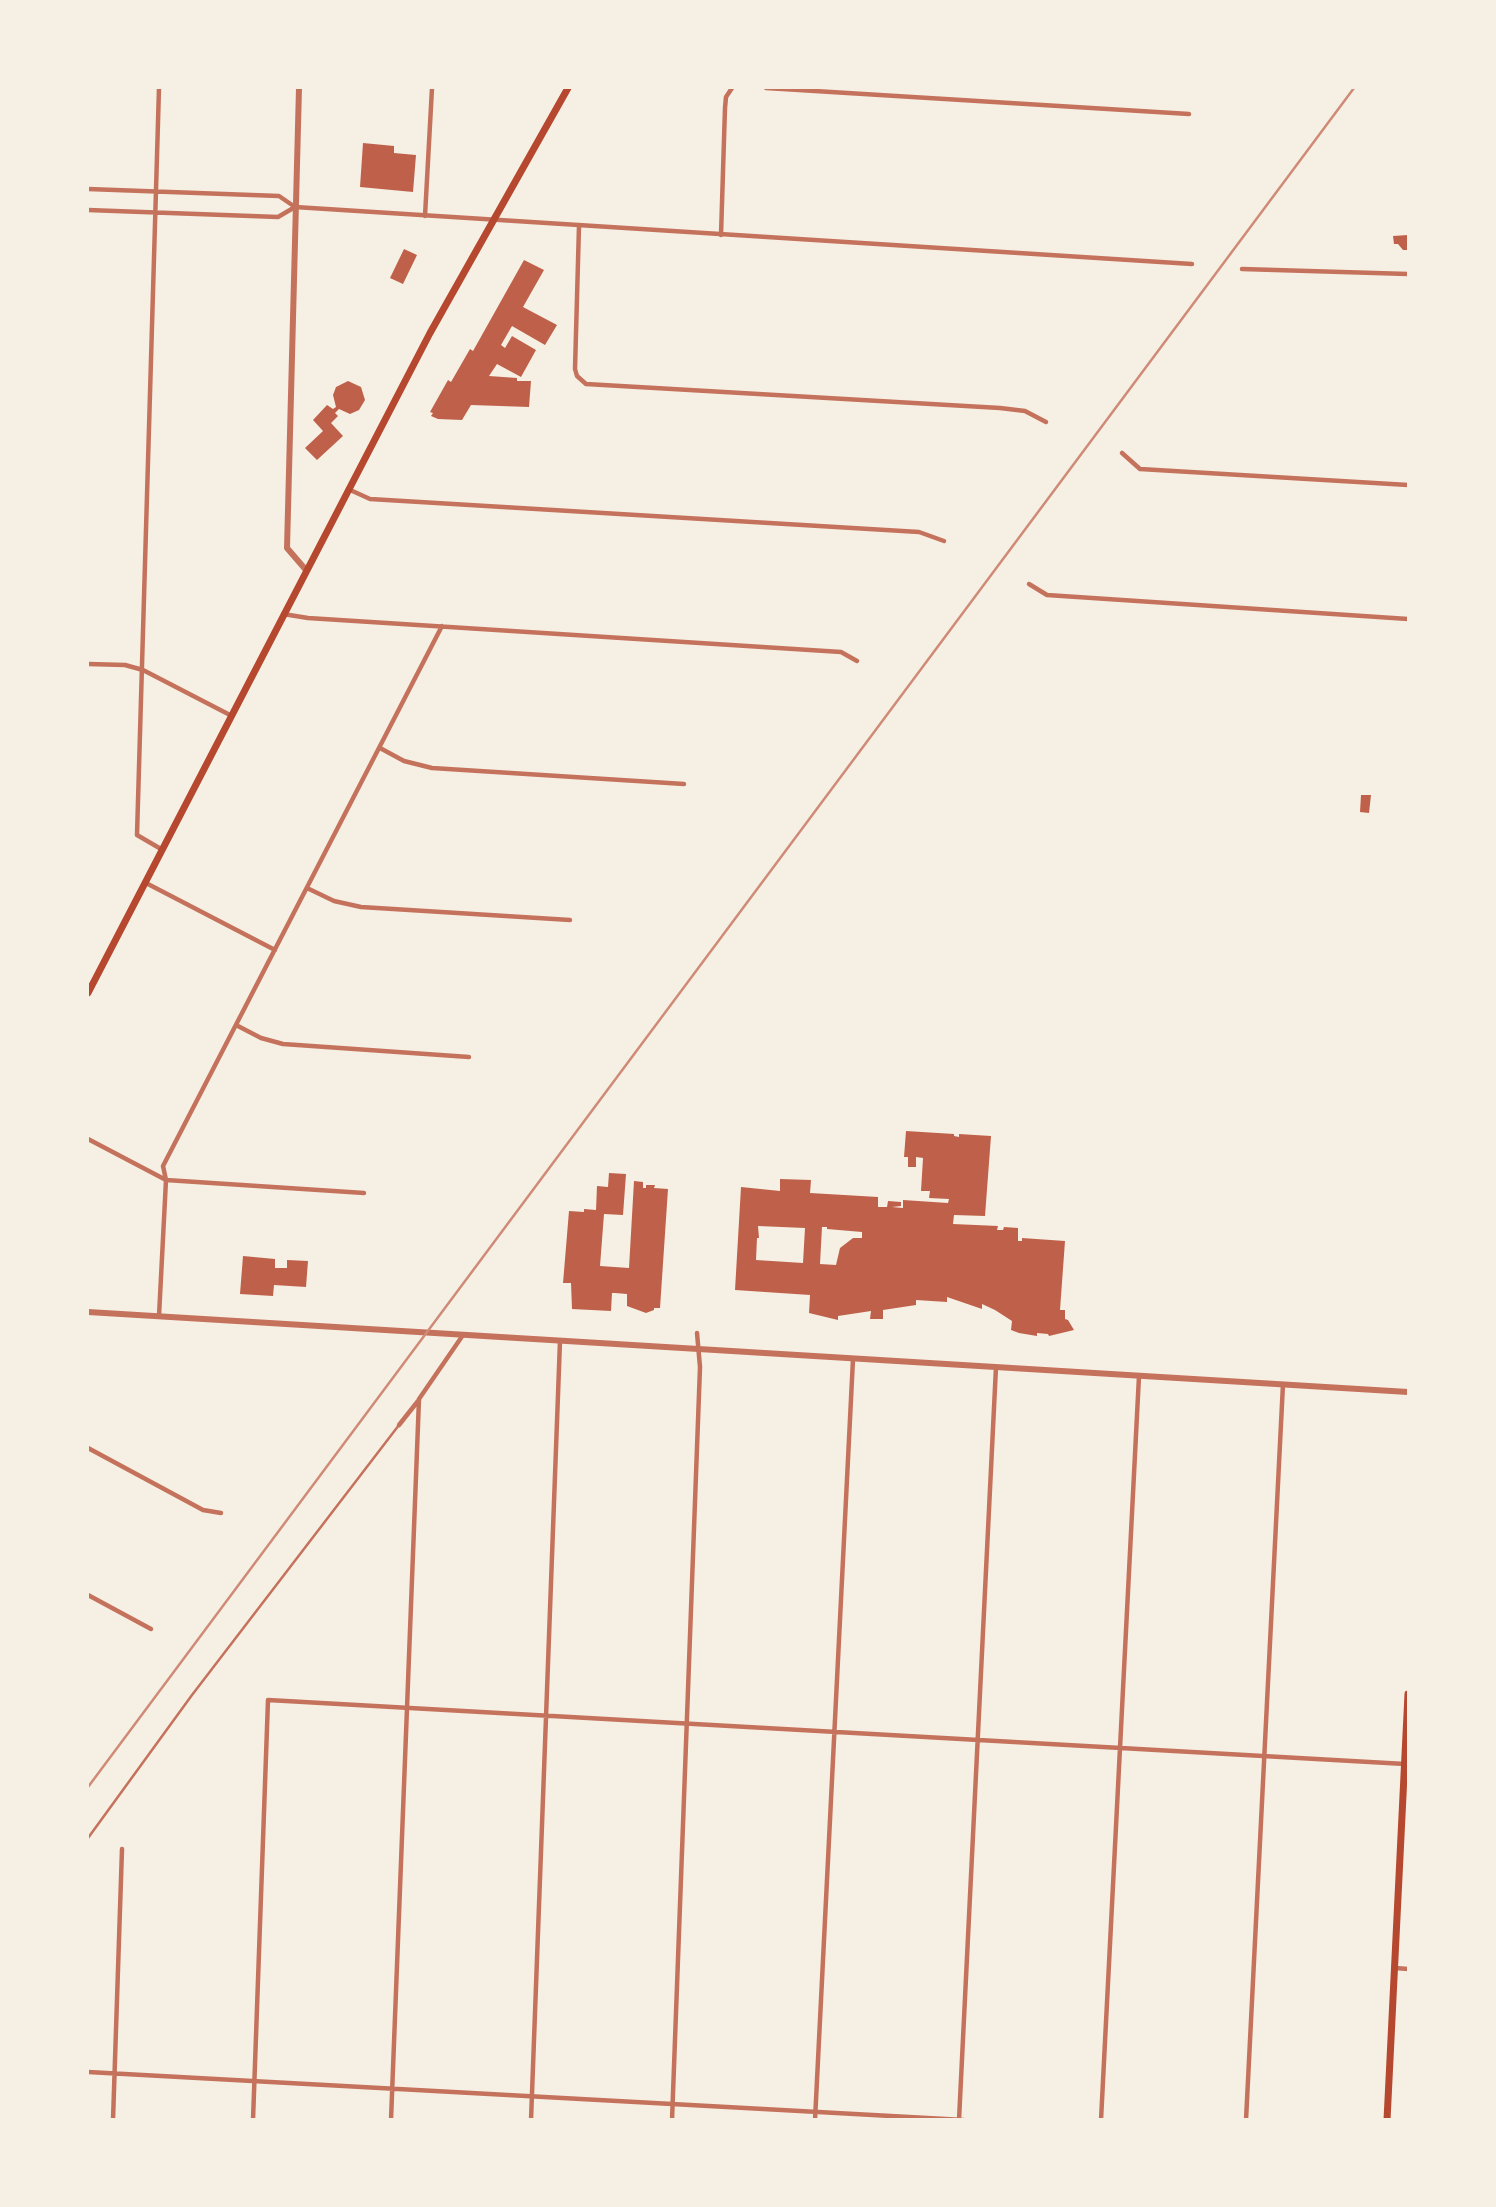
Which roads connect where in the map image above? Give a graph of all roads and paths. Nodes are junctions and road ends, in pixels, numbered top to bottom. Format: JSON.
{"nodes":[{"id":1,"x":159,"y":88,"type":"edge"},
{"id":2,"x":299,"y":88,"type":"edge"},
{"id":3,"x":432,"y":88,"type":"edge"},
{"id":4,"x":568,"y":88,"type":"edge"},
{"id":5,"x":732,"y":88,"type":"edge"},
{"id":6,"x":766,"y":88,"type":"edge"},
{"id":7,"x":1189,"y":114,"type":"dead end"},
{"id":8,"x":88,"y":189,"type":"edge"},
{"id":9,"x":156,"y":192,"type":"junction"},
{"id":10,"x":295,"y":207,"type":"junction"},
{"id":11,"x":88,"y":210,"type":"edge"},
{"id":12,"x":155,"y":214,"type":"junction"},
{"id":13,"x":425,"y":216,"type":"junction"},
{"id":14,"x":494,"y":220,"type":"junction"},
{"id":15,"x":579,"y":226,"type":"junction"},
{"id":16,"x":722,"y":235,"type":"junction"},
{"id":17,"x":1192,"y":264,"type":"dead end"},
{"id":18,"x":1242,"y":269,"type":"dead end"},
{"id":19,"x":1409,"y":274,"type":"edge"},
{"id":20,"x":1046,"y":422,"type":"dead end"},
{"id":21,"x":1122,"y":453,"type":"dead end"},
{"id":22,"x":1409,"y":485,"type":"edge"},
{"id":23,"x":347,"y":489,"type":"junction"},
{"id":24,"x":944,"y":541,"type":"dead end"},
{"id":25,"x":306,"y":570,"type":"junction"},
{"id":26,"x":1028,"y":584,"type":"dead end"},
{"id":27,"x":282,"y":614,"type":"junction"},
{"id":28,"x":1409,"y":619,"type":"edge"},
{"id":29,"x":442,"y":626,"type":"junction"},
{"id":30,"x":858,"y":661,"type":"dead end"},
{"id":31,"x":88,"y":664,"type":"edge"},
{"id":32,"x":143,"y":670,"type":"junction"},
{"id":33,"x":230,"y":715,"type":"junction"},
{"id":34,"x":380,"y":748,"type":"junction"},
{"id":35,"x":684,"y":784,"type":"dead end"},
{"id":36,"x":161,"y":849,"type":"junction"},
{"id":37,"x":145,"y":883,"type":"junction"},
{"id":38,"x":307,"y":888,"type":"junction"},
{"id":39,"x":570,"y":920,"type":"dead end"},
{"id":40,"x":275,"y":950,"type":"junction"},
{"id":41,"x":88,"y":993,"type":"edge"},
{"id":42,"x":236,"y":1025,"type":"junction"},
{"id":43,"x":469,"y":1057,"type":"dead end"},
{"id":44,"x":88,"y":1139,"type":"edge"},
{"id":45,"x":166,"y":1180,"type":"junction"},
{"id":46,"x":364,"y":1192,"type":"dead end"},
{"id":47,"x":88,"y":1312,"type":"edge"},
{"id":48,"x":159,"y":1316,"type":"junction"},
{"id":49,"x":697,"y":1333,"type":"dead end"},
{"id":50,"x":463,"y":1335,"type":"junction"},
{"id":51,"x":560,"y":1341,"type":"junction"},
{"id":52,"x":699,"y":1349,"type":"junction"},
{"id":53,"x":853,"y":1359,"type":"junction"},
{"id":54,"x":996,"y":1367,"type":"junction"},
{"id":55,"x":1139,"y":1376,"type":"junction"},
{"id":56,"x":1283,"y":1384,"type":"junction"},
{"id":57,"x":1409,"y":1392,"type":"edge"},
{"id":58,"x":419,"y":1399,"type":"junction"},
{"id":59,"x":399,"y":1425,"type":"joint"},
{"id":60,"x":88,"y":1448,"type":"edge"},
{"id":61,"x":221,"y":1513,"type":"dead end"},
{"id":62,"x":88,"y":1595,"type":"edge"},
{"id":63,"x":151,"y":1629,"type":"dead end"},
{"id":64,"x":1409,"y":1694,"type":"edge"},
{"id":65,"x":407,"y":1709,"type":"junction"},
{"id":66,"x":546,"y":1717,"type":"junction"},
{"id":67,"x":687,"y":1724,"type":"junction"},
{"id":68,"x":834,"y":1732,"type":"junction"},
{"id":69,"x":978,"y":1740,"type":"junction"},
{"id":70,"x":1120,"y":1748,"type":"junction"},
{"id":71,"x":1264,"y":1756,"type":"junction"},
{"id":72,"x":1405,"y":1764,"type":"junction"},
{"id":73,"x":88,"y":1838,"type":"edge"},
{"id":74,"x":122,"y":1849,"type":"dead end"},
{"id":75,"x":1394,"y":1968,"type":"junction"},
{"id":76,"x":1409,"y":1969,"type":"edge"},
{"id":77,"x":88,"y":2072,"type":"edge"},
{"id":78,"x":114,"y":2073,"type":"junction"},
{"id":79,"x":254,"y":2080,"type":"junction"},
{"id":80,"x":392,"y":2089,"type":"junction"},
{"id":81,"x":532,"y":2096,"type":"junction"},
{"id":82,"x":673,"y":2104,"type":"junction"},
{"id":83,"x":816,"y":2111,"type":"junction"},
{"id":84,"x":113,"y":2119,"type":"edge"},
{"id":85,"x":253,"y":2119,"type":"edge"},
{"id":86,"x":391,"y":2119,"type":"edge"},
{"id":87,"x":531,"y":2119,"type":"edge"},
{"id":88,"x":672,"y":2119,"type":"edge"},
{"id":89,"x":815,"y":2119,"type":"edge"},
{"id":90,"x":960,"y":2119,"type":"edge"},
{"id":91,"x":1101,"y":2119,"type":"edge"},
{"id":92,"x":1246,"y":2119,"type":"edge"},
{"id":93,"x":1387,"y":2119,"type":"edge"}],
"edges":[{"from":1,"to":9,"type":"street"},
{"from":2,"to":10,"type":"street"},
{"from":3,"to":13,"type":"street"},
{"from":4,"to":14,"type":"main road"},
{"from":5,"to":16,"type":"street"},
{"from":6,"to":7,"type":"street"},
{"from":8,"to":9,"type":"street"},
{"from":9,"to":10,"type":"street"},
{"from":9,"to":12,"type":"street"},
{"from":10,"to":12,"type":"street"},
{"from":10,"to":13,"type":"street"},
{"from":10,"to":25,"type":"street"},
{"from":11,"to":12,"type":"street"},
{"from":12,"to":32,"type":"street"},
{"from":13,"to":14,"type":"street"},
{"from":14,"to":15,"type":"street"},
{"from":14,"to":23,"type":"main road"},
{"from":15,"to":16,"type":"street"},
{"from":15,"to":20,"type":"street"},
{"from":16,"to":17,"type":"street"},
{"from":18,"to":19,"type":"street"},
{"from":21,"to":22,"type":"street"},
{"from":23,"to":24,"type":"street"},
{"from":23,"to":25,"type":"main road"},
{"from":25,"to":27,"type":"main road"},
{"from":26,"to":28,"type":"street"},
{"from":27,"to":29,"type":"street"},
{"from":27,"to":33,"type":"main road"},
{"from":29,"to":30,"type":"street"},
{"from":29,"to":34,"type":"street"},
{"from":31,"to":32,"type":"street"},
{"from":32,"to":33,"type":"street"},
{"from":32,"to":36,"type":"street"},
{"from":33,"to":36,"type":"main road"},
{"from":34,"to":35,"type":"street"},
{"from":34,"to":38,"type":"street"},
{"from":36,"to":37,"type":"main road"},
{"from":37,"to":40,"type":"street"},
{"from":37,"to":41,"type":"main road"},
{"from":38,"to":39,"type":"street"},
{"from":38,"to":40,"type":"street"},
{"from":40,"to":42,"type":"street"},
{"from":42,"to":43,"type":"street"},
{"from":42,"to":45,"type":"street"},
{"from":44,"to":45,"type":"street"},
{"from":45,"to":46,"type":"street"},
{"from":45,"to":48,"type":"street"},
{"from":47,"to":48,"type":"street"},
{"from":48,"to":50,"type":"street"},
{"from":49,"to":52,"type":"street"},
{"from":50,"to":51,"type":"street"},
{"from":50,"to":58,"type":"street"},
{"from":51,"to":52,"type":"street"},
{"from":51,"to":66,"type":"street"},
{"from":52,"to":53,"type":"street"},
{"from":52,"to":67,"type":"street"},
{"from":53,"to":54,"type":"street"},
{"from":53,"to":68,"type":"street"},
{"from":54,"to":55,"type":"street"},
{"from":54,"to":69,"type":"street"},
{"from":55,"to":56,"type":"street"},
{"from":55,"to":70,"type":"street"},
{"from":56,"to":57,"type":"street"},
{"from":56,"to":71,"type":"street"},
{"from":58,"to":59,"type":"street"},
{"from":58,"to":65,"type":"street"},
{"from":59,"to":73,"type":"lane"},
{"from":60,"to":61,"type":"street"},
{"from":62,"to":63,"type":"street"},
{"from":64,"to":72,"type":"main road"},
{"from":65,"to":66,"type":"street"},
{"from":65,"to":79,"type":"street"},
{"from":65,"to":80,"type":"street"},
{"from":66,"to":67,"type":"street"},
{"from":66,"to":81,"type":"street"},
{"from":67,"to":68,"type":"street"},
{"from":67,"to":82,"type":"street"},
{"from":68,"to":69,"type":"street"},
{"from":68,"to":83,"type":"street"},
{"from":69,"to":70,"type":"street"},
{"from":69,"to":90,"type":"street"},
{"from":70,"to":71,"type":"street"},
{"from":70,"to":91,"type":"street"},
{"from":71,"to":72,"type":"street"},
{"from":71,"to":92,"type":"street"},
{"from":72,"to":75,"type":"main road"},
{"from":74,"to":78,"type":"street"},
{"from":75,"to":76,"type":"street"},
{"from":75,"to":93,"type":"main road"},
{"from":77,"to":78,"type":"street"},
{"from":78,"to":79,"type":"street"},
{"from":78,"to":84,"type":"street"},
{"from":79,"to":80,"type":"street"},
{"from":79,"to":85,"type":"street"},
{"from":80,"to":81,"type":"street"},
{"from":80,"to":86,"type":"street"},
{"from":81,"to":82,"type":"street"},
{"from":81,"to":87,"type":"street"},
{"from":82,"to":83,"type":"street"},
{"from":82,"to":88,"type":"street"},
{"from":83,"to":89,"type":"street"},
{"from":83,"to":90,"type":"street"}]}
